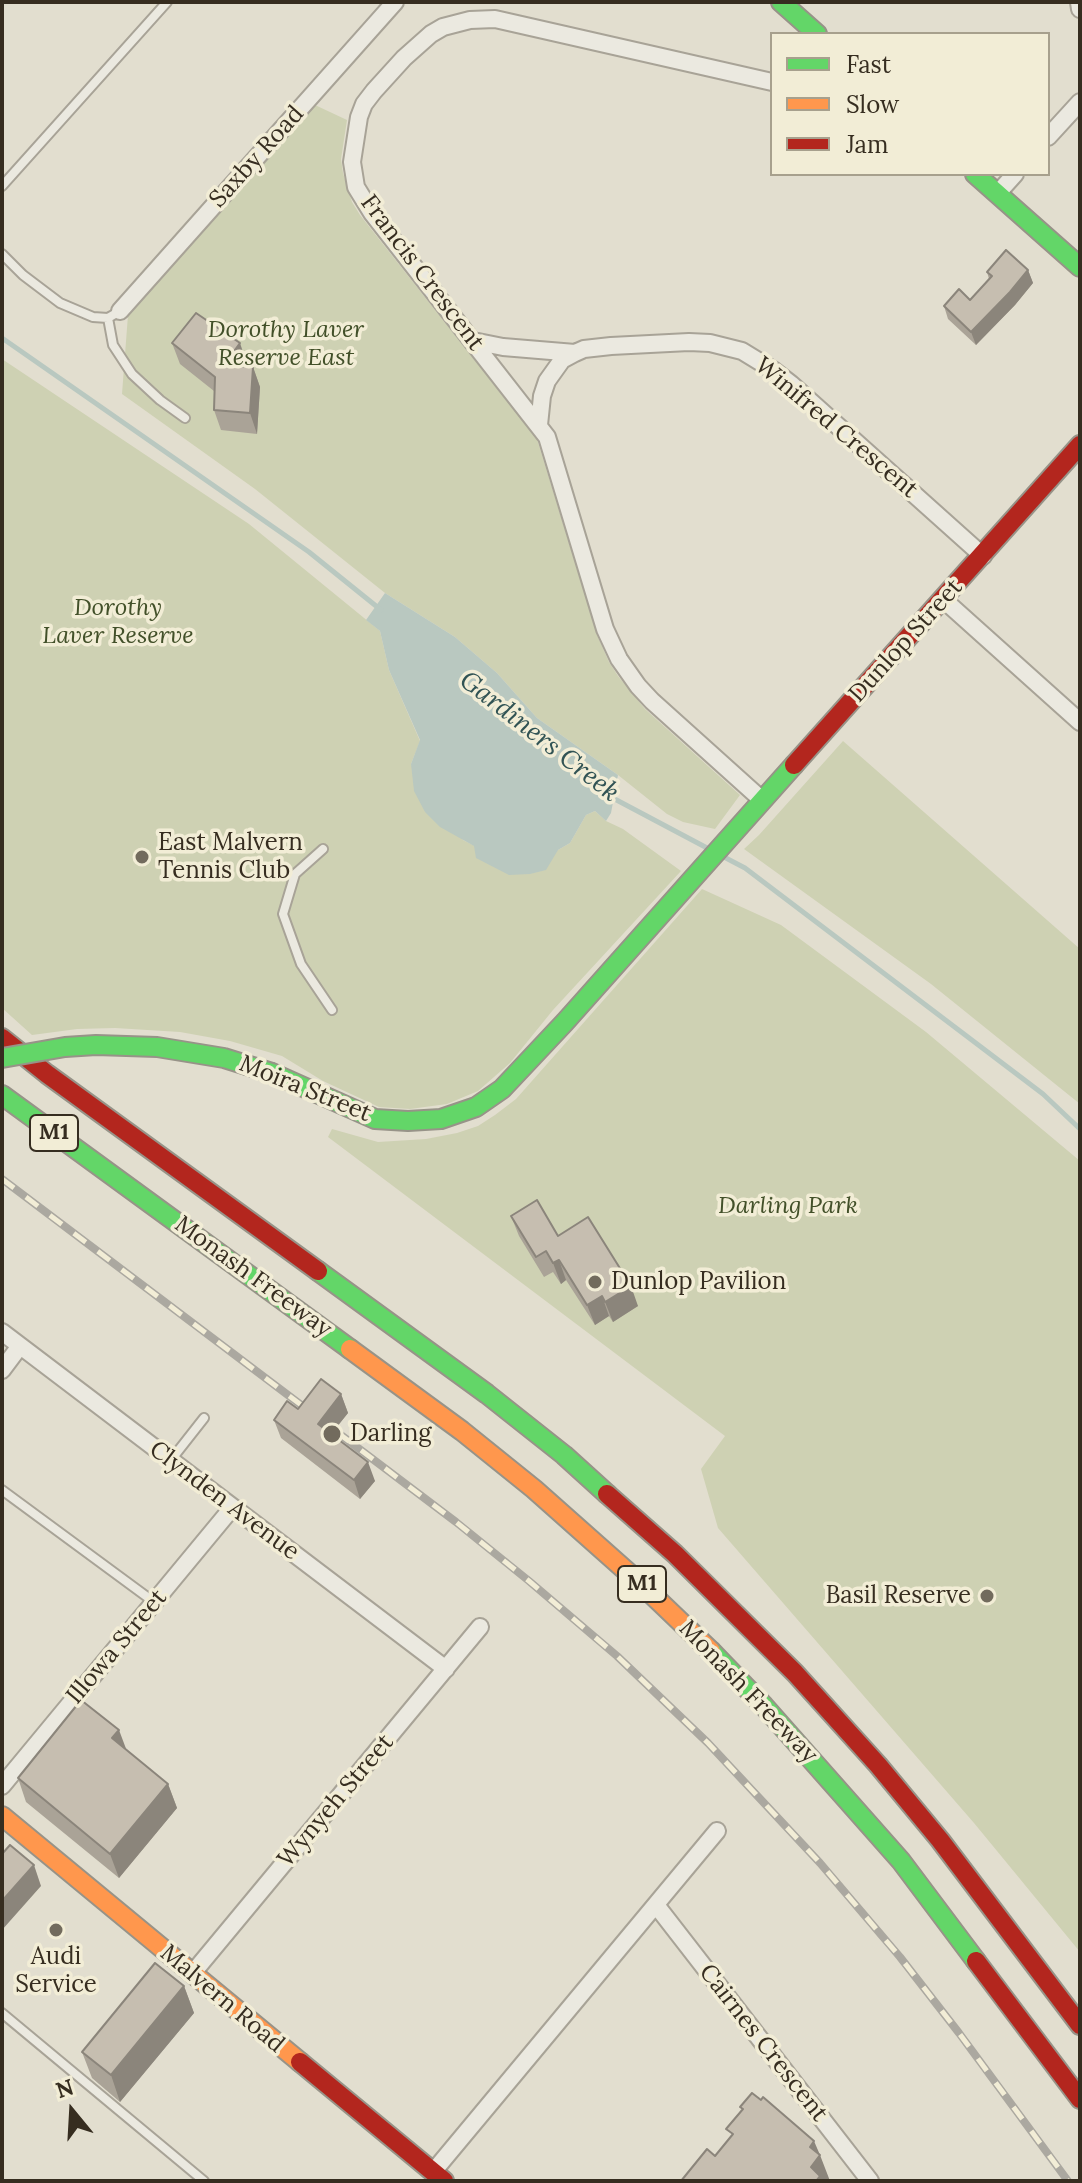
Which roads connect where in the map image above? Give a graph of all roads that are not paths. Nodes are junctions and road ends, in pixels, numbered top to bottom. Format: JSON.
{"nodes":[{"id":1,"x":167,"y":2,"type":"edge"},
{"id":2,"x":395,"y":2,"type":"edge"},
{"id":3,"x":781,"y":2,"type":"edge"},
{"id":4,"x":1079,"y":2,"type":"edge"},
{"id":5,"x":1080,"y":9,"type":"edge"},
{"id":6,"x":815,"y":32,"type":"edge"},
{"id":7,"x":770,"y":82,"type":"edge"},
{"id":8,"x":1080,"y":102,"type":"edge"},
{"id":9,"x":1050,"y":135,"type":"edge"},
{"id":10,"x":977,"y":176,"type":"edge"},
{"id":11,"x":1013,"y":176,"type":"edge"},
{"id":12,"x":2,"y":186,"type":"edge"},
{"id":13,"x":997,"y":194,"type":"junction"},
{"id":14,"x":2,"y":254,"type":"edge"},
{"id":15,"x":1080,"y":267,"type":"edge"},
{"id":16,"x":114,"y":315,"type":"junction"},
{"id":17,"x":473,"y":341,"type":"junction"},
{"id":18,"x":575,"y":353,"type":"junction"},
{"id":19,"x":185,"y":418,"type":"dead end"},
{"id":20,"x":539,"y":425,"type":"junction"},
{"id":21,"x":1080,"y":445,"type":"edge"},
{"id":22,"x":983,"y":556,"type":"junction"},
{"id":23,"x":944,"y":600,"type":"junction"},
{"id":24,"x":1080,"y":722,"type":"edge"},
{"id":25,"x":762,"y":800,"type":"junction"},
{"id":26,"x":730,"y":836,"type":"joint"},
{"id":27,"x":323,"y":849,"type":"dead end"},
{"id":28,"x":332,"y":1010,"type":"dead end"},
{"id":29,"x":2,"y":1038,"type":"edge"},
{"id":30,"x":2,"y":1058,"type":"edge"},
{"id":31,"x":2,"y":1095,"type":"edge"},
{"id":32,"x":2,"y":1332,"type":"edge"},
{"id":33,"x":20,"y":1346,"type":"junction"},
{"id":34,"x":2,"y":1370,"type":"edge"},
{"id":35,"x":204,"y":1418,"type":"dead end"},
{"id":36,"x":170,"y":1461,"type":"junction"},
{"id":37,"x":2,"y":1490,"type":"edge"},
{"id":38,"x":232,"y":1508,"type":"junction"},
{"id":39,"x":154,"y":1602,"type":"junction"},
{"id":40,"x":480,"y":1627,"type":"dead end"},
{"id":41,"x":446,"y":1669,"type":"junction"},
{"id":42,"x":2,"y":1786,"type":"edge"},
{"id":43,"x":4,"y":1820,"type":"edge"},
{"id":44,"x":717,"y":1831,"type":"dead end"},
{"id":45,"x":656,"y":1905,"type":"junction"},
{"id":46,"x":192,"y":1974,"type":"junction"},
{"id":47,"x":2,"y":2013,"type":"edge"},
{"id":48,"x":1080,"y":2025,"type":"edge"},
{"id":49,"x":1080,"y":2099,"type":"edge"},
{"id":50,"x":438,"y":2177,"type":"edge"},
{"id":51,"x":204,"y":2181,"type":"edge"},
{"id":52,"x":870,"y":2181,"type":"edge"}],
"edges":[{"from":1,"to":12,"type":"lane"},
{"from":2,"to":16,"type":"street","name":"Saxby Road"},
{"from":3,"to":6,"type":"main road"},
{"from":4,"to":5,"type":"street"},
{"from":7,"to":17,"type":"street","name":"Francis Crescent"},
{"from":8,"to":9,"type":"street"},
{"from":10,"to":13,"type":"main road"},
{"from":11,"to":13,"type":"street"},
{"from":13,"to":15,"type":"main road"},
{"from":14,"to":16,"type":"lane"},
{"from":16,"to":19,"type":"lane"},
{"from":17,"to":18,"type":"street","name":"Winifred Crescent"},
{"from":17,"to":20,"type":"street","name":"Francis Crescent"},
{"from":18,"to":20,"type":"street"},
{"from":18,"to":22,"type":"street","name":"Winifred Crescent"},
{"from":20,"to":25,"type":"street","name":"Francis Crescent"},
{"from":21,"to":22,"type":"main road","name":"Dunlop Street"},
{"from":22,"to":23,"type":"main road","name":"Dunlop Street"},
{"from":23,"to":24,"type":"street"},
{"from":23,"to":25,"type":"main road","name":"Dunlop Street"},
{"from":25,"to":26,"type":"main road","name":"Dunlop Street"},
{"from":26,"to":30,"type":"main road","name":"Moira Street","bridge":true},
{"from":27,"to":28,"type":"lane"},
{"from":29,"to":48,"type":"main road","name":"Monash Freeway","number":"M1"},
{"from":31,"to":49,"type":"main road","name":"Monash Freeway","number":"M1"},
{"from":32,"to":33,"type":"street","name":"Clynden Avenue"},
{"from":33,"to":34,"type":"street"},
{"from":33,"to":36,"type":"street","name":"Clynden Avenue"},
{"from":35,"to":36,"type":"lane"},
{"from":36,"to":38,"type":"street","name":"Clynden Avenue"},
{"from":37,"to":39,"type":"lane"},
{"from":38,"to":39,"type":"street","name":"Illowa Street"},
{"from":38,"to":41,"type":"street","name":"Clynden Avenue"},
{"from":39,"to":42,"type":"street","name":"Illowa Street"},
{"from":40,"to":41,"type":"street","name":"Wynyeh Street"},
{"from":41,"to":46,"type":"street","name":"Wynyeh Street"},
{"from":43,"to":46,"type":"main road","name":"Malvern Road"},
{"from":44,"to":45,"type":"street"},
{"from":45,"to":50,"type":"street"},
{"from":45,"to":52,"type":"street","name":"Cairnes Crescent"},
{"from":46,"to":50,"type":"main road","name":"Malvern Road"},
{"from":47,"to":51,"type":"lane"}]}
